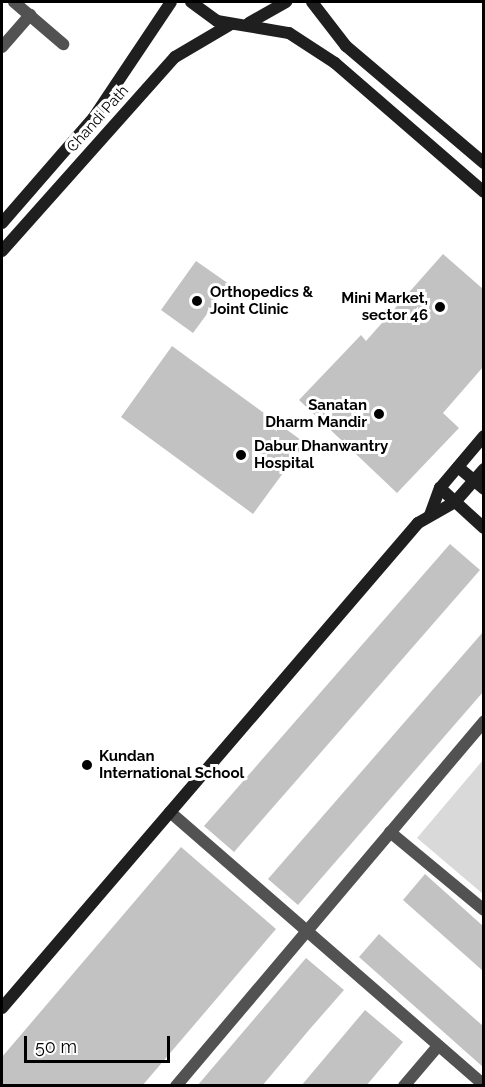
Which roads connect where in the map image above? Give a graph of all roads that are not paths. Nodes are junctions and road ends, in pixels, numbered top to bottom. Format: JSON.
{"nodes":[{"id":1,"x":14,"y":2,"type":"edge"},
{"id":2,"x":171,"y":2,"type":"edge"},
{"id":3,"x":190,"y":2,"type":"edge"},
{"id":4,"x":286,"y":2,"type":"edge"},
{"id":5,"x":312,"y":2,"type":"edge"},
{"id":6,"x":30,"y":15,"type":"junction"},
{"id":7,"x":231,"y":24,"type":"junction"},
{"id":8,"x":245,"y":24,"type":"junction"},
{"id":9,"x":63,"y":44,"type":"dead end"},
{"id":10,"x":2,"y":47,"type":"edge"},
{"id":11,"x":483,"y":163,"type":"edge"},
{"id":12,"x":483,"y":192,"type":"edge"},
{"id":13,"x":2,"y":223,"type":"edge"},
{"id":14,"x":2,"y":251,"type":"edge"},
{"id":15,"x":483,"y":436,"type":"edge"},
{"id":16,"x":458,"y":467,"type":"junction"},
{"id":17,"x":483,"y":469,"type":"edge"},
{"id":18,"x":479,"y":485,"type":"edge"},
{"id":19,"x":440,"y":488,"type":"junction"},
{"id":20,"x":455,"y":502,"type":"junction"},
{"id":21,"x":430,"y":515,"type":"junction"},
{"id":22,"x":483,"y":528,"type":"edge"},
{"id":23,"x":483,"y":721,"type":"edge"},
{"id":24,"x":170,"y":812,"type":"junction"},
{"id":25,"x":390,"y":832,"type":"junction"},
{"id":26,"x":483,"y":910,"type":"edge"},
{"id":27,"x":306,"y":931,"type":"junction"},
{"id":28,"x":2,"y":1008,"type":"edge"},
{"id":29,"x":438,"y":1046,"type":"junction"},
{"id":30,"x":483,"y":1085,"type":"edge"},
{"id":31,"x":176,"y":1086,"type":"edge"},
{"id":32,"x":404,"y":1086,"type":"edge"}],
"edges":[{"from":1,"to":6,"type":"street"},
{"from":2,"to":13,"type":"street","name":"Chandi Path"},
{"from":3,"to":7,"type":"street"},
{"from":4,"to":8,"type":"street"},
{"from":5,"to":11,"type":"street"},
{"from":6,"to":9,"type":"street"},
{"from":6,"to":10,"type":"street"},
{"from":7,"to":8,"type":"street"},
{"from":7,"to":14,"type":"street","name":"Chandi Path"},
{"from":8,"to":12,"type":"street"},
{"from":15,"to":16,"type":"street"},
{"from":16,"to":18,"type":"street"},
{"from":16,"to":19,"type":"street"},
{"from":17,"to":18,"type":"street"},
{"from":18,"to":20,"type":"street"},
{"from":19,"to":20,"type":"street"},
{"from":19,"to":21,"type":"street"},
{"from":20,"to":21,"type":"street"},
{"from":20,"to":22,"type":"street"},
{"from":21,"to":24,"type":"street"},
{"from":23,"to":25,"type":"street"},
{"from":24,"to":27,"type":"street"},
{"from":24,"to":28,"type":"street"},
{"from":25,"to":26,"type":"street"},
{"from":25,"to":27,"type":"street"},
{"from":27,"to":29,"type":"street"},
{"from":27,"to":31,"type":"street"},
{"from":29,"to":30,"type":"street"},
{"from":29,"to":32,"type":"street"}]}
